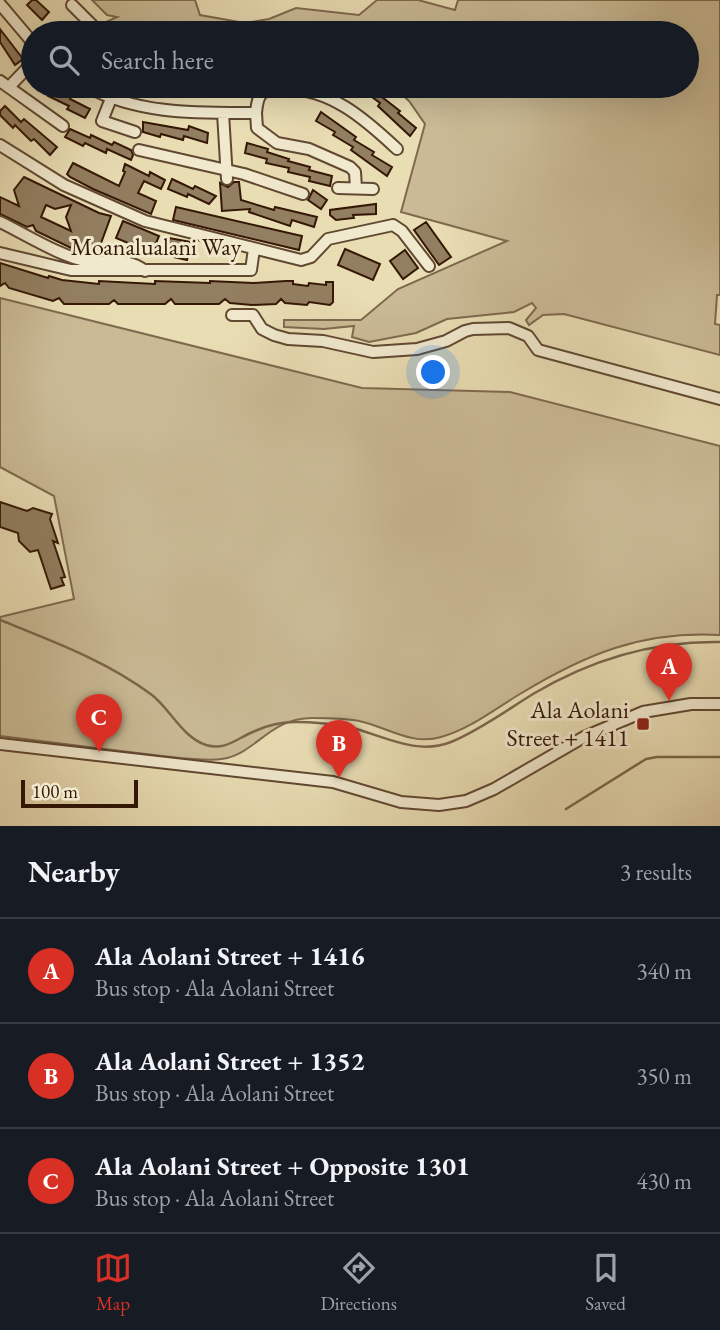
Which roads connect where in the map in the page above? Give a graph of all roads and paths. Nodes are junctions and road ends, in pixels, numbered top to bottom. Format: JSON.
{"nodes":[{"id":1,"x":0,"y":4,"type":"edge"},
{"id":2,"x":72,"y":5,"type":"dead end"},
{"id":3,"x":88,"y":21,"type":"edge"},
{"id":4,"x":21,"y":29,"type":"edge"},
{"id":5,"x":21,"y":71,"type":"edge"},
{"id":6,"x":4,"y":84,"type":"edge"},
{"id":7,"x":21,"y":96,"type":"edge"},
{"id":8,"x":24,"y":98,"type":"edge"},
{"id":9,"x":112,"y":98,"type":"joint"},
{"id":10,"x":258,"y":98,"type":"edge"},
{"id":11,"x":326,"y":98,"type":"edge"},
{"id":12,"x":223,"y":113,"type":"junction"},
{"id":13,"x":256,"y":113,"type":"junction"},
{"id":14,"x":63,"y":126,"type":"dead end"},
{"id":15,"x":135,"y":132,"type":"dead end"},
{"id":16,"x":0,"y":145,"type":"edge"},
{"id":17,"x":397,"y":149,"type":"dead end"},
{"id":18,"x":139,"y":150,"type":"dead end"},
{"id":19,"x":227,"y":175,"type":"junction"},
{"id":20,"x":338,"y":188,"type":"dead end"},
{"id":21,"x":356,"y":188,"type":"junction"},
{"id":22,"x":373,"y":189,"type":"dead end"},
{"id":23,"x":303,"y":194,"type":"dead end"},
{"id":24,"x":0,"y":222,"type":"edge"},
{"id":25,"x":254,"y":249,"type":"junction"},
{"id":26,"x":0,"y":253,"type":"edge"},
{"id":27,"x":429,"y":266,"type":"dead end"},
{"id":28,"x":145,"y":271,"type":"junction"},
{"id":29,"x":232,"y":315,"type":"dead end"},
{"id":30,"x":720,"y":399,"type":"edge"},
{"id":31,"x":720,"y":704,"type":"edge"},
{"id":32,"x":0,"y":744,"type":"edge"}],
"edges":[{"from":1,"to":4,"type":"street"},
{"from":2,"to":3,"type":"street"},
{"from":5,"to":6,"type":"street"},
{"from":6,"to":7,"type":"street"},
{"from":8,"to":14,"type":"street"},
{"from":9,"to":12,"type":"street"},
{"from":9,"to":15,"type":"street"},
{"from":10,"to":13,"type":"street"},
{"from":11,"to":17,"type":"street"},
{"from":12,"to":13,"type":"street"},
{"from":12,"to":19,"type":"street"},
{"from":13,"to":21,"type":"street"},
{"from":16,"to":25,"type":"street"},
{"from":18,"to":19,"type":"street"},
{"from":19,"to":23,"type":"street"},
{"from":20,"to":21,"type":"street"},
{"from":21,"to":22,"type":"street"},
{"from":24,"to":28,"type":"street"},
{"from":25,"to":27,"type":"street"},
{"from":25,"to":28,"type":"street","name":"Moanalualani Way"},
{"from":26,"to":28,"type":"street","name":"Moanalualani Way"},
{"from":29,"to":30,"type":"street"},
{"from":31,"to":32,"type":"street"}]}
